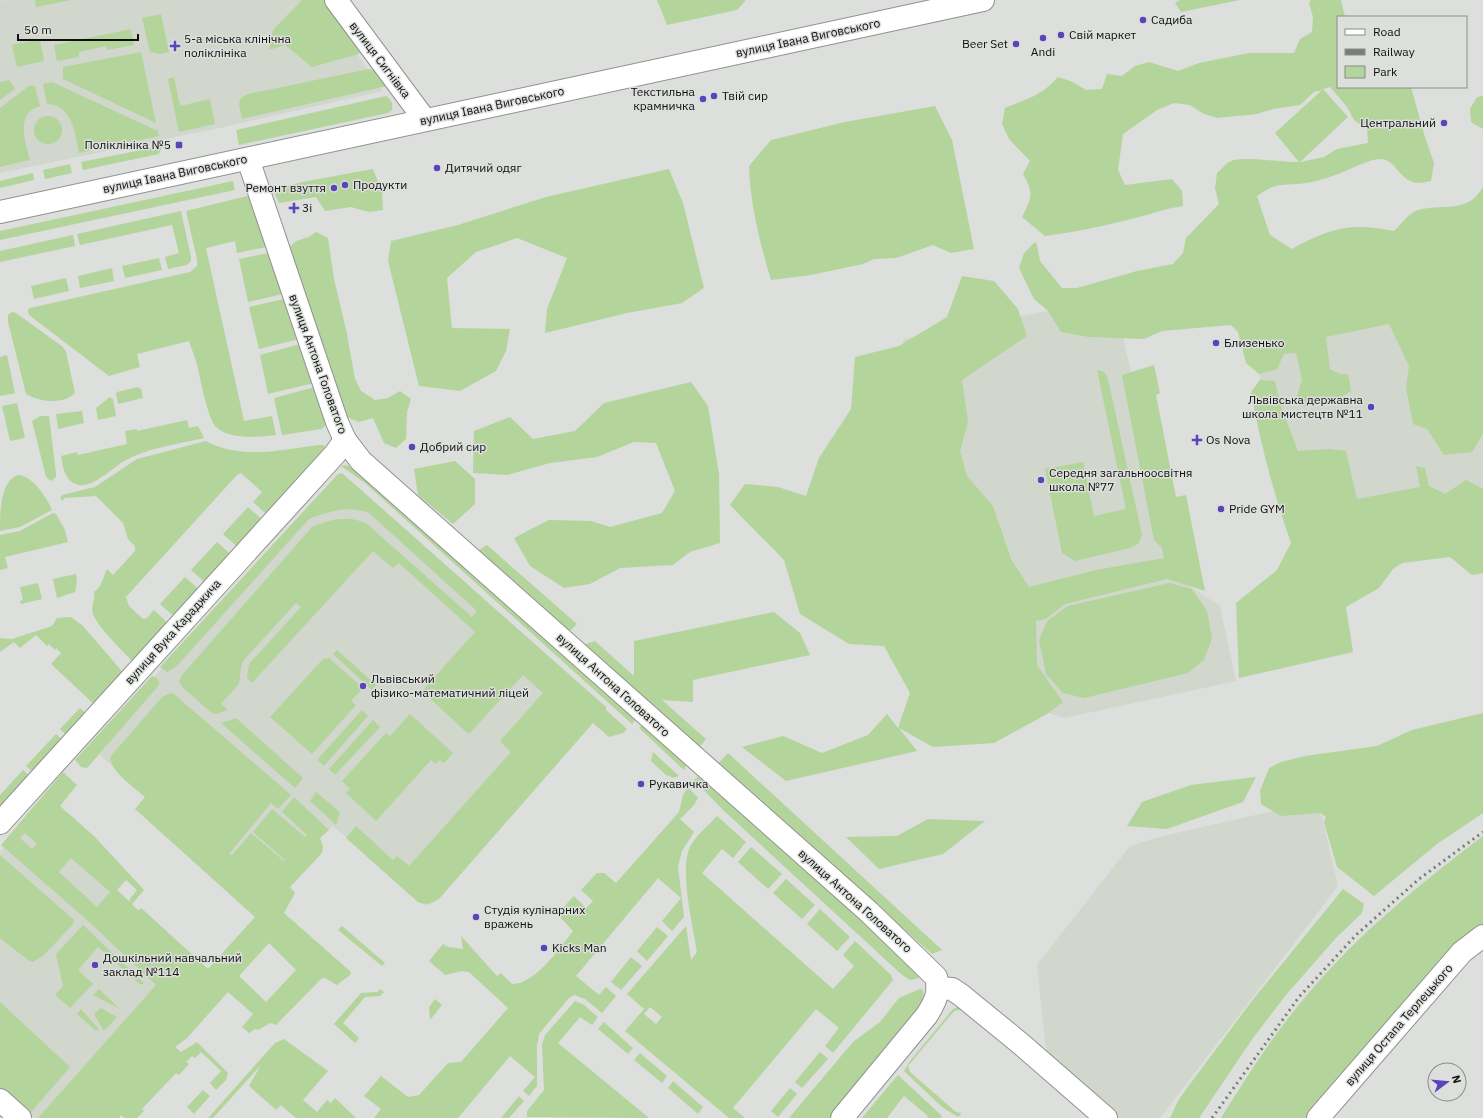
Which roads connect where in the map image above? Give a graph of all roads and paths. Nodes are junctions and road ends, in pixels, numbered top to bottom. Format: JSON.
{"nodes":[{"id":1,"x":336,"y":0,"type":"edge"},
{"id":2,"x":983,"y":0,"type":"edge"},
{"id":3,"x":425,"y":120,"type":"junction"},
{"id":4,"x":248,"y":159,"type":"junction"},
{"id":5,"x":0,"y":212,"type":"edge"},
{"id":6,"x":346,"y":440,"type":"junction"},
{"id":7,"x":0,"y":823,"type":"edge"},
{"id":8,"x":1483,"y":936,"type":"edge"},
{"id":9,"x":939,"y":988,"type":"junction"},
{"id":10,"x":0,"y":1100,"type":"edge"},
{"id":11,"x":20,"y":1118,"type":"edge"},
{"id":12,"x":842,"y":1118,"type":"edge"},
{"id":13,"x":1106,"y":1118,"type":"edge"},
{"id":14,"x":1318,"y":1118,"type":"edge"}],
"edges":[{"from":1,"to":3,"type":"street","name":"вулиця Сигнівка"},
{"from":2,"to":3,"type":"street","name":"вулиця Івана Виговського"},
{"from":3,"to":4,"type":"street","name":"вулиця Івана Виговського"},
{"from":4,"to":5,"type":"street","name":"вулиця Івана Виговського"},
{"from":4,"to":6,"type":"street","name":"вулиця Антона Головатого"},
{"from":6,"to":7,"type":"street","name":"вулиця Вука Караджича"},
{"from":6,"to":9,"type":"street","name":"вулиця Антона Головатого"},
{"from":8,"to":14,"type":"street","name":"вулиця Остапа Терлецького"},
{"from":9,"to":12,"type":"street"},
{"from":9,"to":13,"type":"street"},
{"from":10,"to":11,"type":"street"}]}
